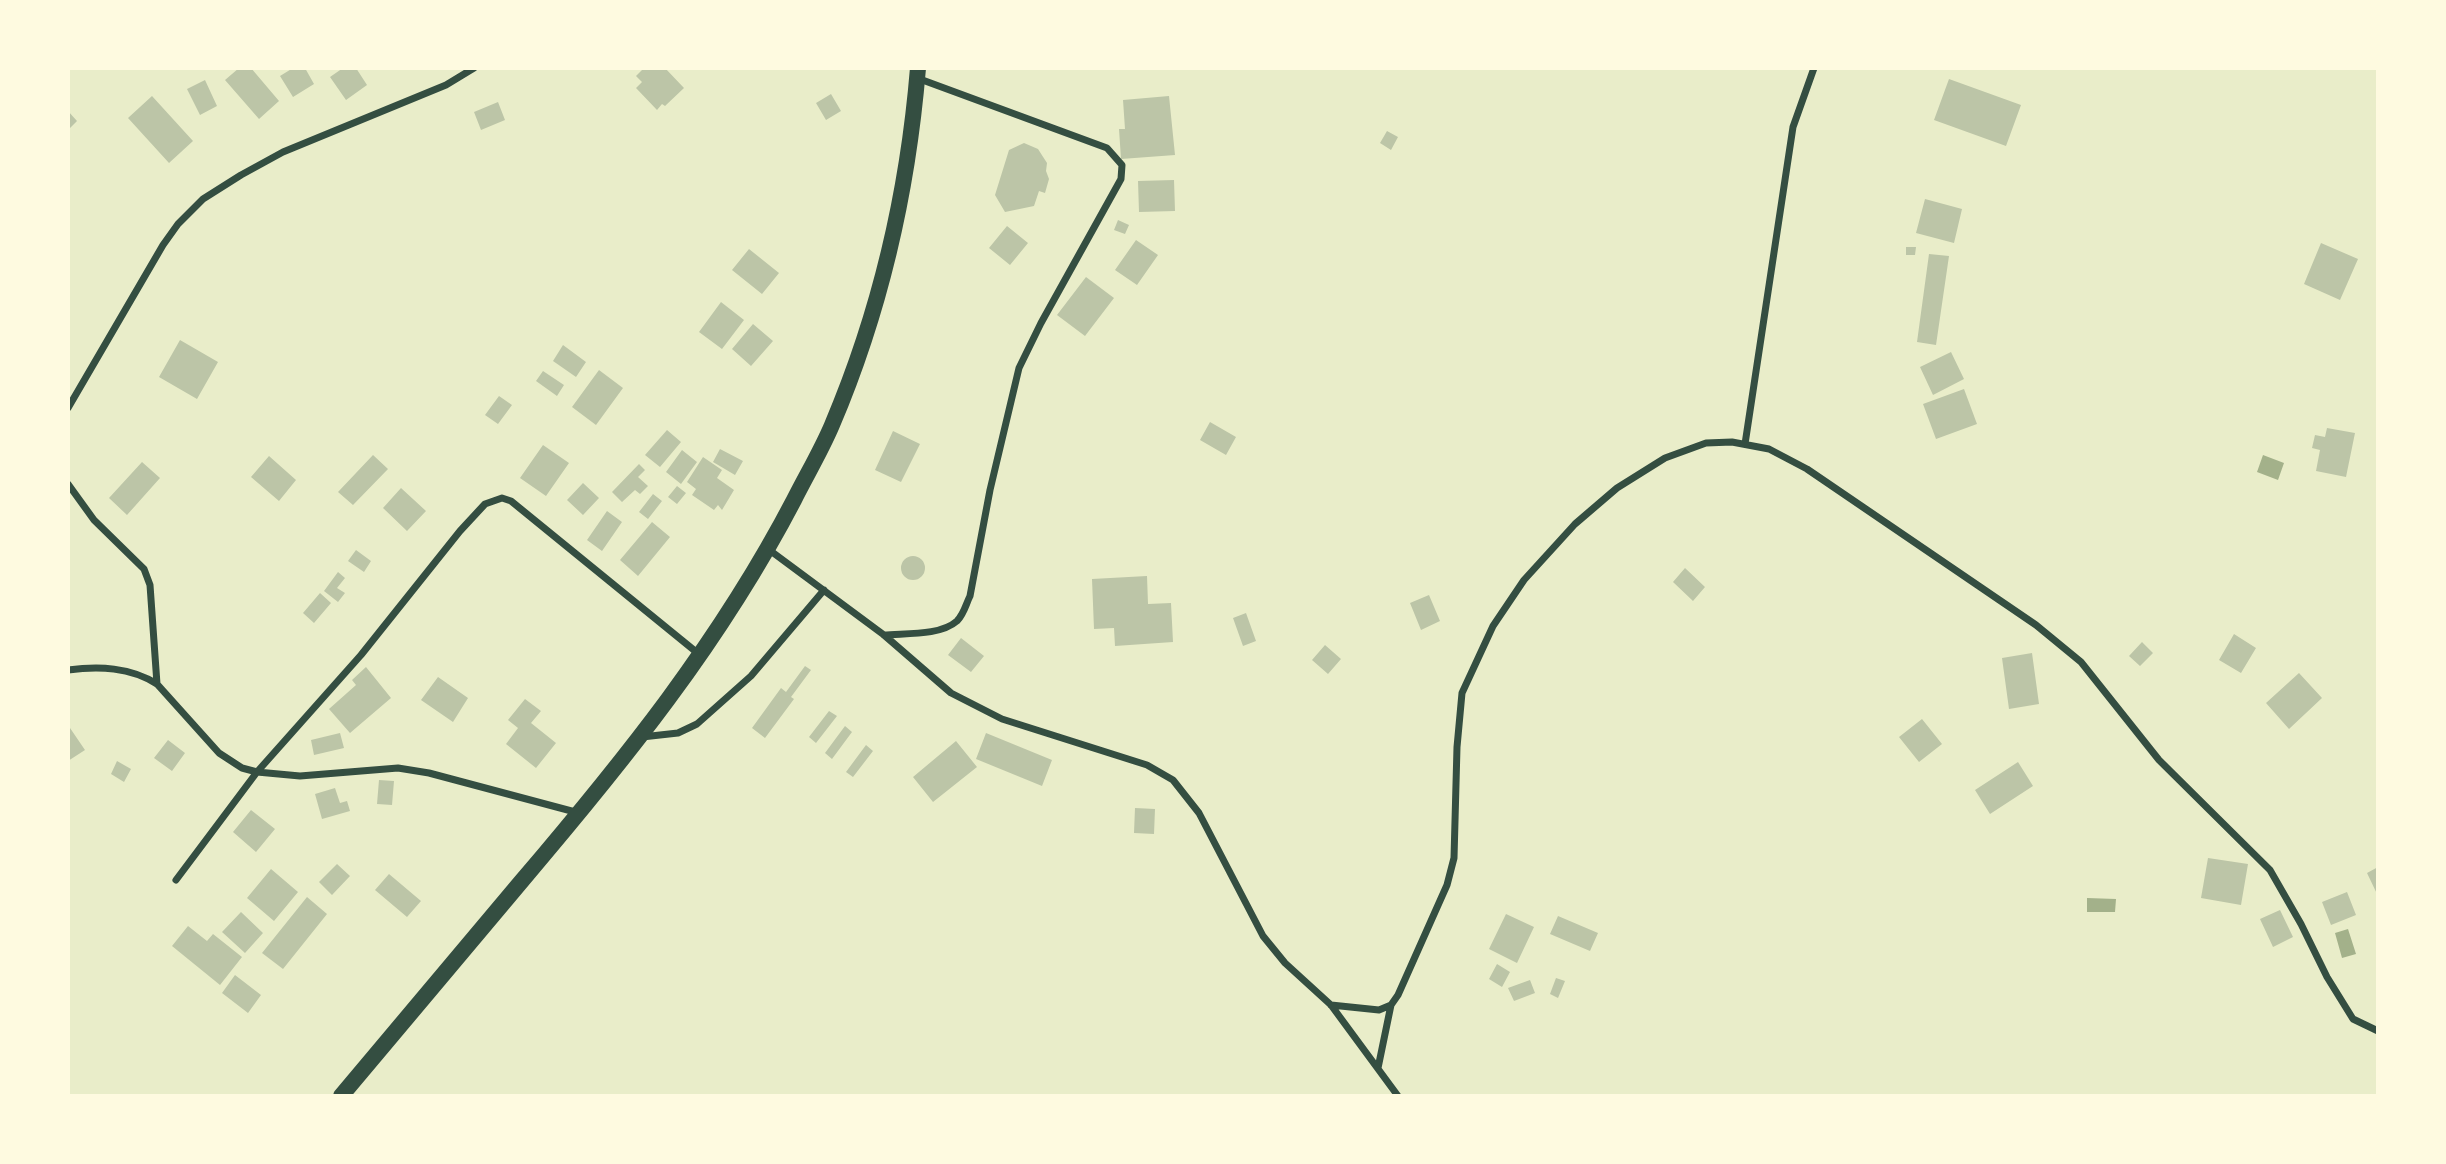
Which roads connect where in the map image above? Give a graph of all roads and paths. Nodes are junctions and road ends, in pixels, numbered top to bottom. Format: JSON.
{"nodes":[{"id":1,"x":474,"y":68,"type":"edge"},
{"id":2,"x":1814,"y":68,"type":"edge"},
{"id":3,"x":917,"y":73,"type":"edge"},
{"id":4,"x":68,"y":408,"type":"edge"},
{"id":5,"x":1745,"y":444,"type":"junction"},
{"id":6,"x":68,"y":484,"type":"edge"},
{"id":7,"x":768,"y":549,"type":"junction"},
{"id":8,"x":824,"y":590,"type":"junction"},
{"id":9,"x":884,"y":635,"type":"junction"},
{"id":10,"x":701,"y":656,"type":"junction"},
{"id":11,"x":68,"y":670,"type":"edge"},
{"id":12,"x":157,"y":684,"type":"junction"},
{"id":13,"x":641,"y":737,"type":"junction"},
{"id":14,"x":257,"y":772,"type":"junction"},
{"id":15,"x":580,"y":813,"type":"junction"},
{"id":16,"x":176,"y":880,"type":"dead end"},
{"id":17,"x":1331,"y":1004,"type":"junction"},
{"id":18,"x":1391,"y":1005,"type":"junction"},
{"id":19,"x":2378,"y":1031,"type":"edge"},
{"id":20,"x":1378,"y":1068,"type":"junction"},
{"id":21,"x":341,"y":1096,"type":"edge"},
{"id":22,"x":1398,"y":1096,"type":"edge"}],
"edges":[{"from":1,"to":4,"type":"street"},
{"from":2,"to":5,"type":"street"},
{"from":3,"to":7,"type":"main road"},
{"from":3,"to":9,"type":"street"},
{"from":5,"to":18,"type":"street"},
{"from":5,"to":19,"type":"street"},
{"from":6,"to":12,"type":"street"},
{"from":7,"to":8,"type":"street"},
{"from":7,"to":10,"type":"main road"},
{"from":8,"to":9,"type":"street"},
{"from":8,"to":13,"type":"street"},
{"from":9,"to":17,"type":"street"},
{"from":10,"to":13,"type":"main road"},
{"from":10,"to":14,"type":"street"},
{"from":11,"to":12,"type":"street"},
{"from":12,"to":14,"type":"street"},
{"from":13,"to":15,"type":"main road"},
{"from":14,"to":15,"type":"street"},
{"from":14,"to":16,"type":"street"},
{"from":15,"to":21,"type":"main road"},
{"from":17,"to":18,"type":"street"},
{"from":17,"to":20,"type":"street"},
{"from":18,"to":20,"type":"street"},
{"from":20,"to":22,"type":"street"}]}
